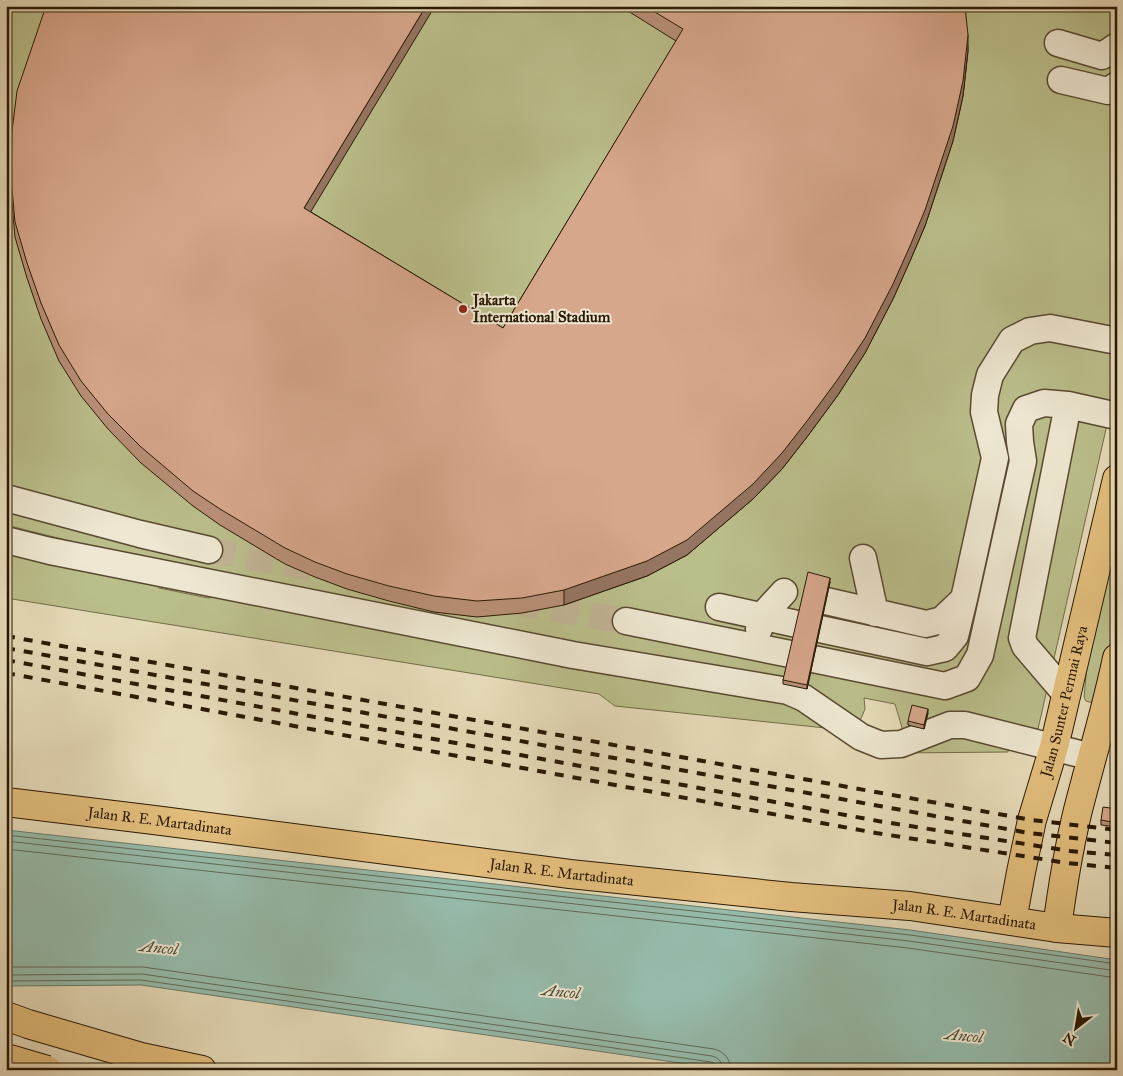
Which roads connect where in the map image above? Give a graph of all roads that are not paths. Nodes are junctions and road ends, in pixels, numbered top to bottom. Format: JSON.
{"nodes":[{"id":1,"x":1058,"y":43,"type":"dead end"},
{"id":2,"x":1117,"y":46,"type":"edge"},
{"id":3,"x":1061,"y":80,"type":"dead end"},
{"id":4,"x":1117,"y":85,"type":"edge"},
{"id":5,"x":1117,"y":341,"type":"edge"},
{"id":6,"x":1068,"y":405,"type":"junction"},
{"id":7,"x":1117,"y":416,"type":"edge"},
{"id":8,"x":1117,"y":479,"type":"edge"},
{"id":9,"x":6,"y":498,"type":"edge"},
{"id":10,"x":6,"y":540,"type":"edge"},
{"id":11,"x":209,"y":550,"type":"tunnel mouth"},
{"id":12,"x":863,"y":558,"type":"dead end"},
{"id":13,"x":964,"y":599,"type":"junction"},
{"id":14,"x":719,"y":607,"type":"dead end"},
{"id":15,"x":875,"y":613,"type":"junction"},
{"id":16,"x":762,"y":616,"type":"junction"},
{"id":17,"x":626,"y":621,"type":"tunnel mouth"},
{"id":18,"x":754,"y":647,"type":"junction"},
{"id":19,"x":1117,"y":658,"type":"edge"},
{"id":20,"x":1066,"y":694,"type":"junction"},
{"id":21,"x":1108,"y":699,"type":"junction"},
{"id":22,"x":1054,"y":747,"type":"junction"},
{"id":23,"x":1092,"y":757,"type":"junction"},
{"id":24,"x":6,"y":802,"type":"edge"},
{"id":25,"x":1012,"y":922,"type":"junction"},
{"id":26,"x":1057,"y":928,"type":"junction"},
{"id":27,"x":1117,"y":934,"type":"edge"},
{"id":28,"x":6,"y":1016,"type":"edge"},
{"id":29,"x":6,"y":1058,"type":"edge"},
{"id":30,"x":6,"y":1065,"type":"edge"},
{"id":31,"x":47,"y":1070,"type":"edge"},
{"id":32,"x":59,"y":1070,"type":"edge"},
{"id":33,"x":202,"y":1070,"type":"edge"}],
"edges":[{"from":1,"to":2,"type":"street"},
{"from":3,"to":4,"type":"street"},
{"from":5,"to":13,"type":"street"},
{"from":6,"to":7,"type":"street"},
{"from":6,"to":18,"type":"street"},
{"from":6,"to":20,"type":"street"},
{"from":8,"to":20,"type":"main road","name":"Jalan Sunter Permai Raya"},
{"from":9,"to":11,"type":"street"},
{"from":10,"to":22,"type":"street"},
{"from":12,"to":15,"type":"street"},
{"from":13,"to":15,"type":"street"},
{"from":13,"to":16,"type":"street"},
{"from":14,"to":16,"type":"street"},
{"from":15,"to":16,"type":"street"},
{"from":16,"to":18,"type":"street"},
{"from":17,"to":18,"type":"street"},
{"from":19,"to":21,"type":"main road"},
{"from":20,"to":21,"type":"main road"},
{"from":20,"to":22,"type":"main road","name":"Jalan Sunter Permai Raya"},
{"from":21,"to":23,"type":"main road"},
{"from":22,"to":23,"type":"street"},
{"from":22,"to":25,"type":"main road","name":"Jalan Sunter Permai Raya"},
{"from":23,"to":26,"type":"main road"},
{"from":24,"to":25,"type":"main road","name":"Jalan R. E. Martadinata"},
{"from":25,"to":26,"type":"main road","name":"Jalan R. E. Martadinata"},
{"from":26,"to":27,"type":"main road","name":"Jalan R. E. Martadinata"},
{"from":28,"to":33,"type":"main road"},
{"from":29,"to":31,"type":"main road","bridge":true},
{"from":30,"to":32,"type":"main road"}]}
